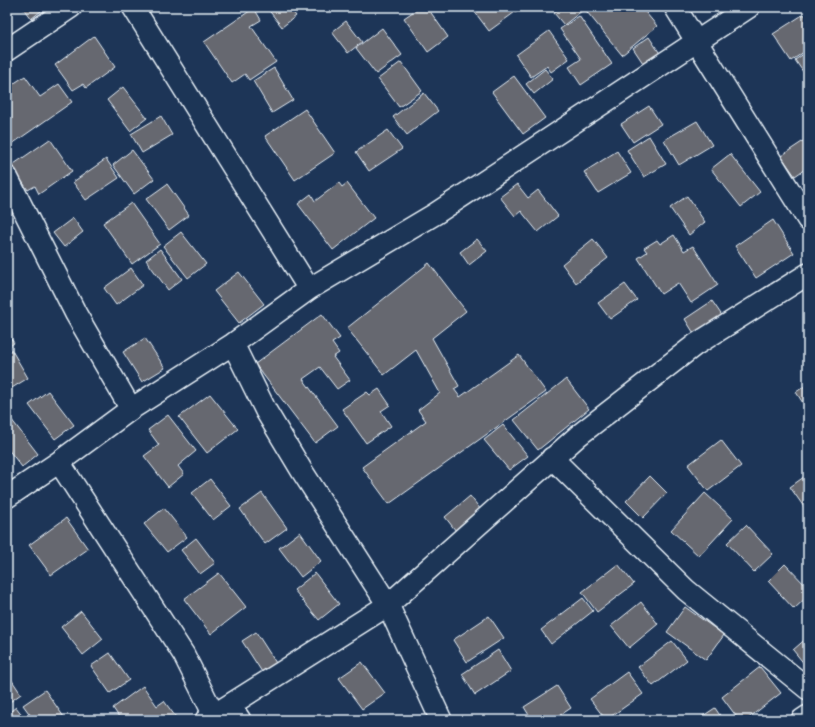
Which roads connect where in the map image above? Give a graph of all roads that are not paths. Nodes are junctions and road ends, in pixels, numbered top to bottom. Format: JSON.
{"nodes":[{"id":1,"x":71,"y":7,"type":"edge"},
{"id":2,"x":133,"y":7,"type":"edge"},
{"id":3,"x":675,"y":7,"type":"edge"},
{"id":4,"x":749,"y":7,"type":"edge"},
{"id":5,"x":695,"y":41,"type":"junction"},
{"id":6,"x":7,"y":50,"type":"edge"},
{"id":7,"x":7,"y":177,"type":"edge"},
{"id":8,"x":808,"y":220,"type":"edge"},
{"id":9,"x":808,"y":274,"type":"edge"},
{"id":10,"x":309,"y":289,"type":"junction"},
{"id":11,"x":233,"y":344,"type":"junction"},
{"id":12,"x":131,"y":410,"type":"junction"},
{"id":13,"x":552,"y":458,"type":"junction"},
{"id":14,"x":59,"y":462,"type":"junction"},
{"id":15,"x":7,"y":497,"type":"edge"},
{"id":16,"x":388,"y":605,"type":"junction"},
{"id":17,"x":808,"y":689,"type":"edge"},
{"id":18,"x":223,"y":715,"type":"edge"},
{"id":19,"x":808,"y":716,"type":"edge"},
{"id":20,"x":441,"y":720,"type":"edge"},
{"id":21,"x":802,"y":720,"type":"edge"}],
"edges":[{"from":1,"to":6,"type":"street"},
{"from":2,"to":10,"type":"street"},
{"from":3,"to":5,"type":"street"},
{"from":4,"to":5,"type":"street"},
{"from":5,"to":8,"type":"street"},
{"from":5,"to":10,"type":"street"},
{"from":7,"to":12,"type":"street"},
{"from":9,"to":13,"type":"street"},
{"from":10,"to":11,"type":"street"},
{"from":11,"to":12,"type":"street"},
{"from":11,"to":16,"type":"street"},
{"from":12,"to":14,"type":"street"},
{"from":13,"to":16,"type":"street"},
{"from":13,"to":17,"type":"street"},
{"from":14,"to":15,"type":"street"},
{"from":14,"to":18,"type":"street"},
{"from":16,"to":18,"type":"street"},
{"from":16,"to":20,"type":"street"},
{"from":19,"to":21,"type":"street"}]}
